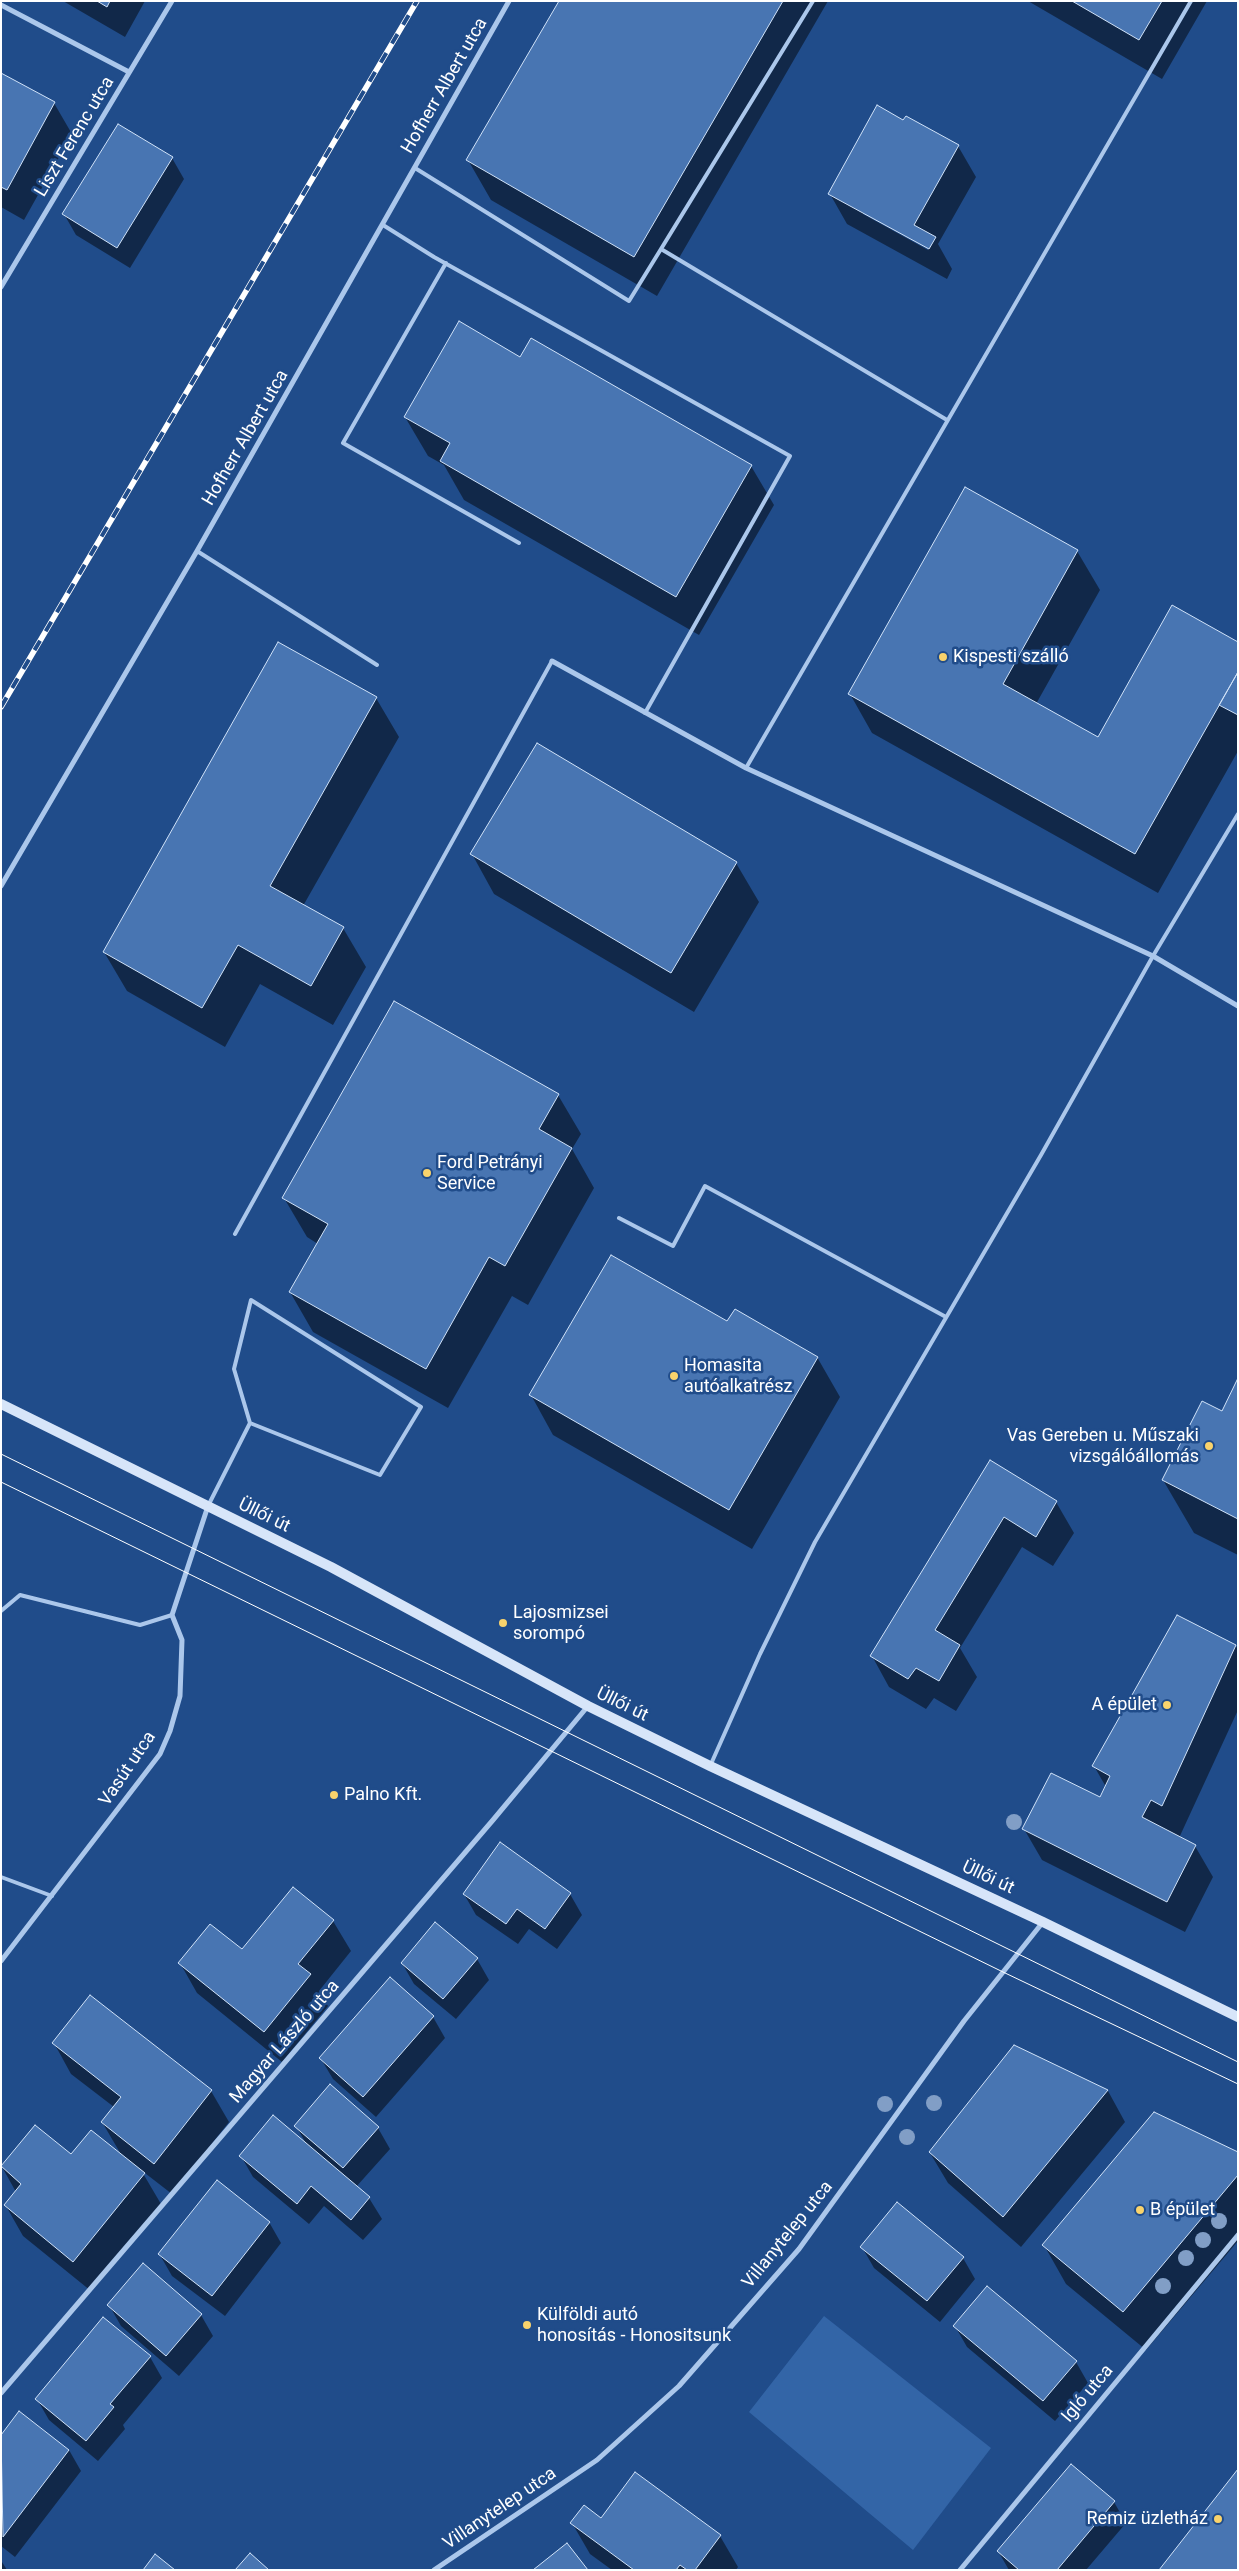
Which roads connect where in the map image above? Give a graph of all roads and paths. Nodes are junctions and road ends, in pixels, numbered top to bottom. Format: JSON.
{"nodes":[{"id":1,"x":172,"y":1,"type":"edge"},
{"id":2,"x":509,"y":1,"type":"edge"},
{"id":3,"x":813,"y":1,"type":"edge"},
{"id":4,"x":1191,"y":1,"type":"edge"},
{"id":5,"x":1,"y":5,"type":"edge"},
{"id":6,"x":129,"y":72,"type":"junction"},
{"id":7,"x":414,"y":168,"type":"junction"},
{"id":8,"x":384,"y":225,"type":"junction"},
{"id":9,"x":661,"y":249,"type":"junction"},
{"id":10,"x":446,"y":263,"type":"junction"},
{"id":11,"x":1,"y":287,"type":"edge"},
{"id":12,"x":947,"y":420,"type":"junction"},
{"id":13,"x":519,"y":544,"type":"dead end"},
{"id":14,"x":197,"y":551,"type":"junction"},
{"id":15,"x":552,"y":661,"type":"joint"},
{"id":16,"x":377,"y":664,"type":"dead end"},
{"id":17,"x":645,"y":713,"type":"junction"},
{"id":18,"x":746,"y":768,"type":"junction"},
{"id":19,"x":1238,"y":814,"type":"edge"},
{"id":20,"x":1,"y":886,"type":"edge"},
{"id":21,"x":1153,"y":956,"type":"junction"},
{"id":22,"x":1238,"y":1006,"type":"edge"},
{"id":23,"x":619,"y":1218,"type":"dead end"},
{"id":24,"x":235,"y":1234,"type":"dead end"},
{"id":25,"x":946,"y":1317,"type":"junction"},
{"id":26,"x":1,"y":1404,"type":"edge"},
{"id":27,"x":250,"y":1423,"type":"junction"},
{"id":28,"x":208,"y":1506,"type":"junction"},
{"id":29,"x":1,"y":1611,"type":"edge"},
{"id":30,"x":172,"y":1616,"type":"junction"},
{"id":31,"x":588,"y":1706,"type":"junction"},
{"id":32,"x":710,"y":1766,"type":"junction"},
{"id":33,"x":1,"y":1877,"type":"edge"},
{"id":34,"x":52,"y":1896,"type":"junction"},
{"id":35,"x":1043,"y":1922,"type":"junction"},
{"id":36,"x":1,"y":1960,"type":"edge"},
{"id":37,"x":1238,"y":2017,"type":"edge"},
{"id":38,"x":1238,"y":2235,"type":"edge"},
{"id":39,"x":1,"y":2393,"type":"edge"},
{"id":40,"x":434,"y":2570,"type":"edge"},
{"id":41,"x":960,"y":2570,"type":"edge"}],
"edges":[{"from":1,"to":6,"type":"street","name":"Liszt Ferenc utca"},
{"from":2,"to":7,"type":"street","name":"Hofherr Albert utca"},
{"from":3,"to":9,"type":"lane"},
{"from":4,"to":12,"type":"lane"},
{"from":5,"to":6,"type":"street"},
{"from":6,"to":11,"type":"street","name":"Liszt Ferenc utca"},
{"from":7,"to":8,"type":"street","name":"Hofherr Albert utca"},
{"from":7,"to":9,"type":"lane"},
{"from":8,"to":10,"type":"lane"},
{"from":8,"to":14,"type":"street","name":"Hofherr Albert utca"},
{"from":9,"to":12,"type":"lane"},
{"from":10,"to":13,"type":"lane"},
{"from":10,"to":17,"type":"lane"},
{"from":12,"to":18,"type":"lane"},
{"from":14,"to":16,"type":"lane"},
{"from":14,"to":20,"type":"street","name":"Hofherr Albert utca"},
{"from":15,"to":17,"type":"street"},
{"from":15,"to":24,"type":"lane"},
{"from":17,"to":18,"type":"street"},
{"from":18,"to":21,"type":"street"},
{"from":19,"to":21,"type":"lane"},
{"from":21,"to":22,"type":"street"},
{"from":21,"to":25,"type":"lane"},
{"from":23,"to":25,"type":"lane"},
{"from":25,"to":32,"type":"lane"},
{"from":26,"to":28,"type":"main road","name":"Üllői út"},
{"from":27,"to":27,"type":"lane"},
{"from":27,"to":28,"type":"lane"},
{"from":28,"to":30,"type":"street"},
{"from":28,"to":31,"type":"main road","name":"Üllői út"},
{"from":29,"to":30,"type":"lane"},
{"from":30,"to":34,"type":"street","name":"Vasút utca"},
{"from":31,"to":32,"type":"main road","name":"Üllői út"},
{"from":31,"to":39,"type":"street","name":"Magyar László utca"},
{"from":32,"to":35,"type":"main road","name":"Üllői út"},
{"from":33,"to":34,"type":"lane"},
{"from":34,"to":36,"type":"street","name":"Vasút utca"},
{"from":35,"to":37,"type":"main road","name":"Üllői út"},
{"from":35,"to":40,"type":"street","name":"Villanytelep utca"},
{"from":38,"to":41,"type":"street","name":"Igló utca"}]}
